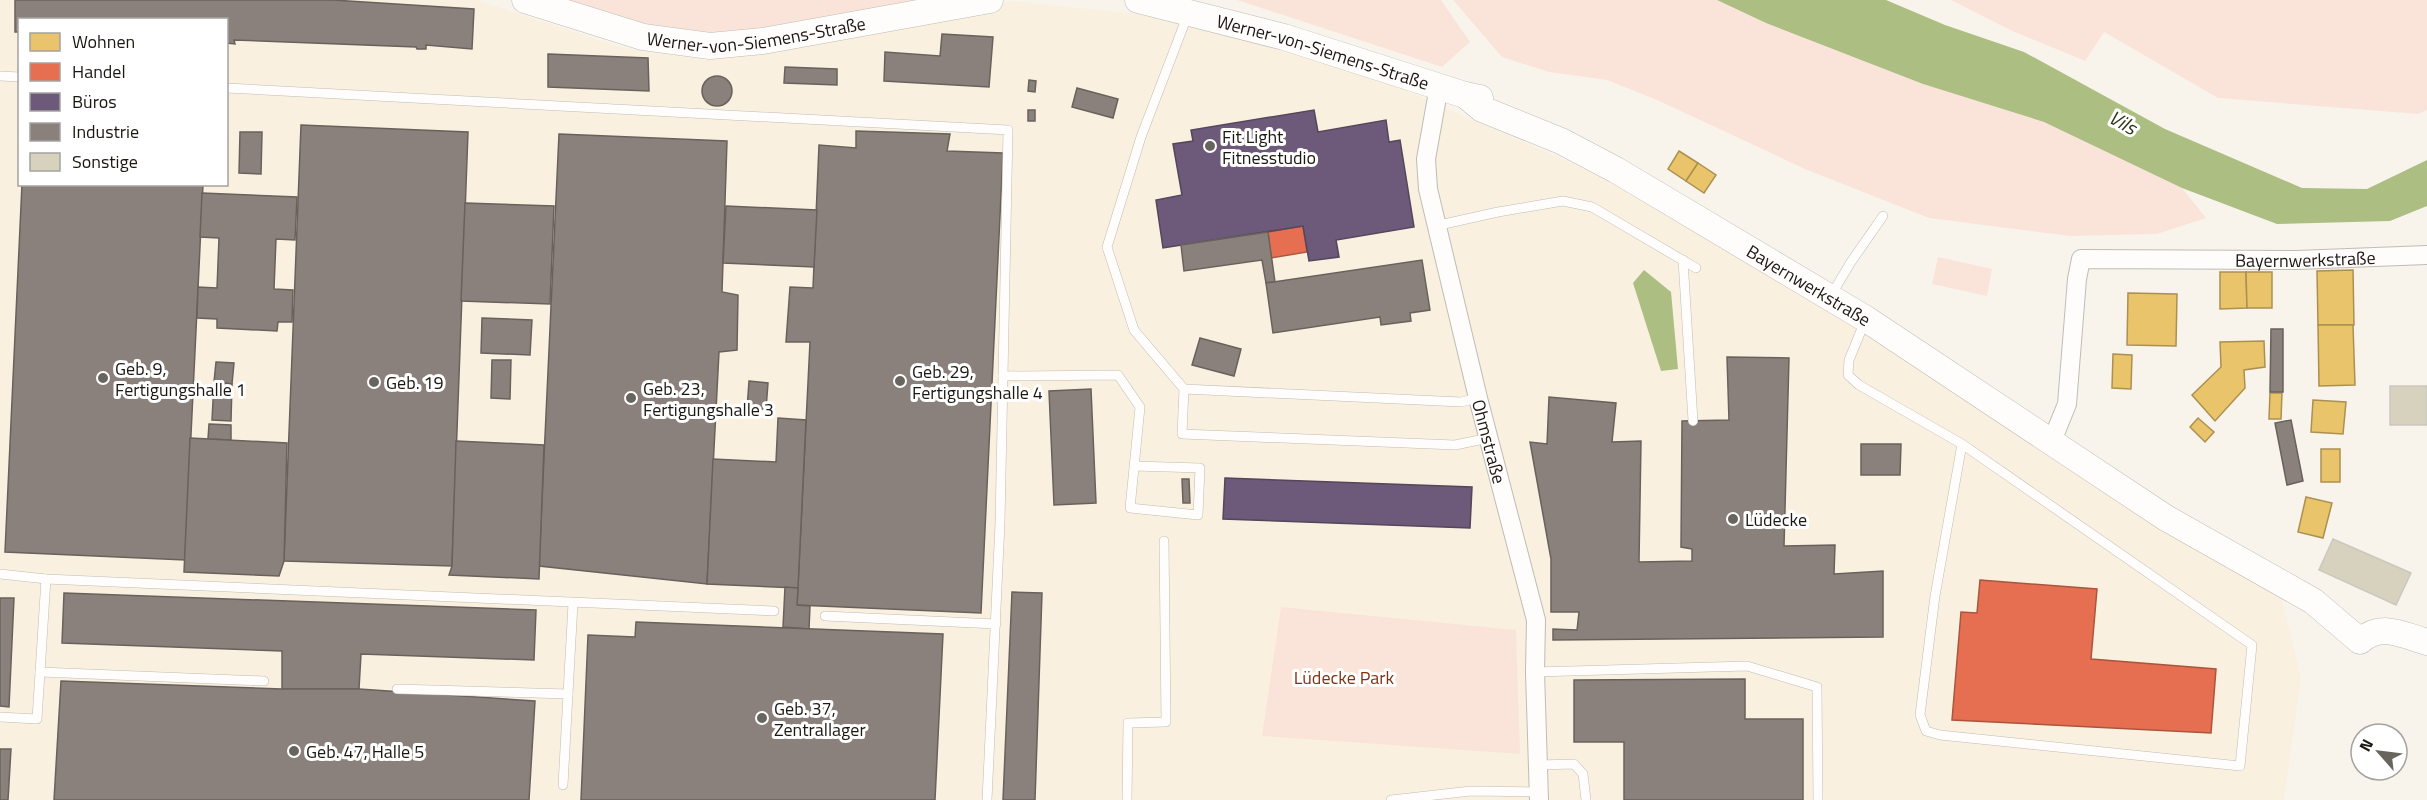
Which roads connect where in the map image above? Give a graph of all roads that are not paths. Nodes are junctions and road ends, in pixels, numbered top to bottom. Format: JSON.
{"nodes":[{"id":1,"x":525,"y":0,"type":"edge"},
{"id":2,"x":990,"y":0,"type":"edge"},
{"id":3,"x":1138,"y":0,"type":"edge"},
{"id":4,"x":1189,"y":11,"type":"junction"},
{"id":5,"x":0,"y":76,"type":"edge"},
{"id":6,"x":18,"y":77,"type":"edge"},
{"id":7,"x":1439,"y":86,"type":"junction"},
{"id":8,"x":228,"y":88,"type":"edge"},
{"id":9,"x":1883,"y":216,"type":"dead end"},
{"id":10,"x":1435,"y":226,"type":"junction"},
{"id":11,"x":2427,"y":255,"type":"edge"},
{"id":12,"x":1683,"y":260,"type":"junction"},
{"id":13,"x":1696,"y":268,"type":"dead end"},
{"id":14,"x":1830,"y":297,"type":"junction"},
{"id":15,"x":1866,"y":319,"type":"junction"},
{"id":16,"x":1003,"y":376,"type":"junction"},
{"id":17,"x":1184,"y":389,"type":"junction"},
{"id":18,"x":1478,"y":398,"type":"junction"},
{"id":19,"x":1693,"y":421,"type":"dead end"},
{"id":20,"x":1489,"y":438,"type":"junction"},
{"id":21,"x":2052,"y":441,"type":"junction"},
{"id":22,"x":1962,"y":444,"type":"junction"},
{"id":23,"x":1135,"y":465,"type":"junction"},
{"id":24,"x":1164,"y":541,"type":"dead end"},
{"id":25,"x":0,"y":574,"type":"edge"},
{"id":26,"x":46,"y":579,"type":"junction"},
{"id":27,"x":573,"y":603,"type":"junction"},
{"id":28,"x":774,"y":611,"type":"dead end"},
{"id":29,"x":825,"y":616,"type":"dead end"},
{"id":30,"x":996,"y":624,"type":"junction"},
{"id":31,"x":2427,"y":642,"type":"edge"},
{"id":32,"x":40,"y":672,"type":"junction"},
{"id":33,"x":1535,"y":672,"type":"junction"},
{"id":34,"x":264,"y":681,"type":"dead end"},
{"id":35,"x":397,"y":689,"type":"dead end"},
{"id":36,"x":568,"y":694,"type":"junction"},
{"id":37,"x":0,"y":717,"type":"edge"},
{"id":38,"x":1538,"y":765,"type":"junction"},
{"id":39,"x":563,"y":785,"type":"dead end"},
{"id":40,"x":1538,"y":796,"type":"edge"},
{"id":41,"x":987,"y":800,"type":"edge"},
{"id":42,"x":1127,"y":800,"type":"edge"},
{"id":43,"x":1390,"y":800,"type":"edge"},
{"id":44,"x":1586,"y":800,"type":"edge"},
{"id":45,"x":1818,"y":800,"type":"edge"}],
"edges":[{"from":1,"to":2,"type":"street","name":"Werner-von-Siemens-Straße"},
{"from":3,"to":4,"type":"street","name":"Werner-von-Siemens-Straße"},
{"from":4,"to":7,"type":"street","name":"Werner-von-Siemens-Straße"},
{"from":4,"to":17,"type":"lane"},
{"from":5,"to":6,"type":"lane"},
{"from":7,"to":10,"type":"street","name":"Ohmstraße"},
{"from":7,"to":14,"type":"street","name":"Bayernwerkstraße"},
{"from":8,"to":16,"type":"lane"},
{"from":9,"to":14,"type":"lane"},
{"from":10,"to":12,"type":"lane"},
{"from":10,"to":18,"type":"street","name":"Ohmstraße"},
{"from":11,"to":21,"type":"street","name":"Bayernwerkstraße"},
{"from":12,"to":13,"type":"lane"},
{"from":12,"to":19,"type":"lane"},
{"from":14,"to":15,"type":"street","name":"Bayernwerkstraße"},
{"from":15,"to":21,"type":"street","name":"Bayernwerkstraße"},
{"from":15,"to":22,"type":"lane"},
{"from":16,"to":23,"type":"lane"},
{"from":16,"to":30,"type":"lane"},
{"from":17,"to":18,"type":"lane"},
{"from":17,"to":20,"type":"lane"},
{"from":18,"to":20,"type":"street","name":"Ohmstraße"},
{"from":20,"to":33,"type":"street","name":"Ohmstraße"},
{"from":21,"to":31,"type":"street","name":"Bayernwerkstraße"},
{"from":22,"to":22,"type":"lane"},
{"from":23,"to":23,"type":"lane"},
{"from":24,"to":42,"type":"lane"},
{"from":25,"to":26,"type":"lane"},
{"from":26,"to":27,"type":"lane"},
{"from":26,"to":32,"type":"lane"},
{"from":27,"to":28,"type":"lane"},
{"from":27,"to":36,"type":"lane"},
{"from":29,"to":30,"type":"lane"},
{"from":30,"to":41,"type":"lane"},
{"from":32,"to":34,"type":"lane"},
{"from":32,"to":37,"type":"lane"},
{"from":33,"to":38,"type":"street","name":"Ohmstraße"},
{"from":33,"to":45,"type":"lane"},
{"from":35,"to":36,"type":"lane"},
{"from":36,"to":39,"type":"lane"},
{"from":38,"to":40,"type":"street","name":"Ohmstraße"},
{"from":38,"to":44,"type":"lane"},
{"from":40,"to":43,"type":"lane"}]}
